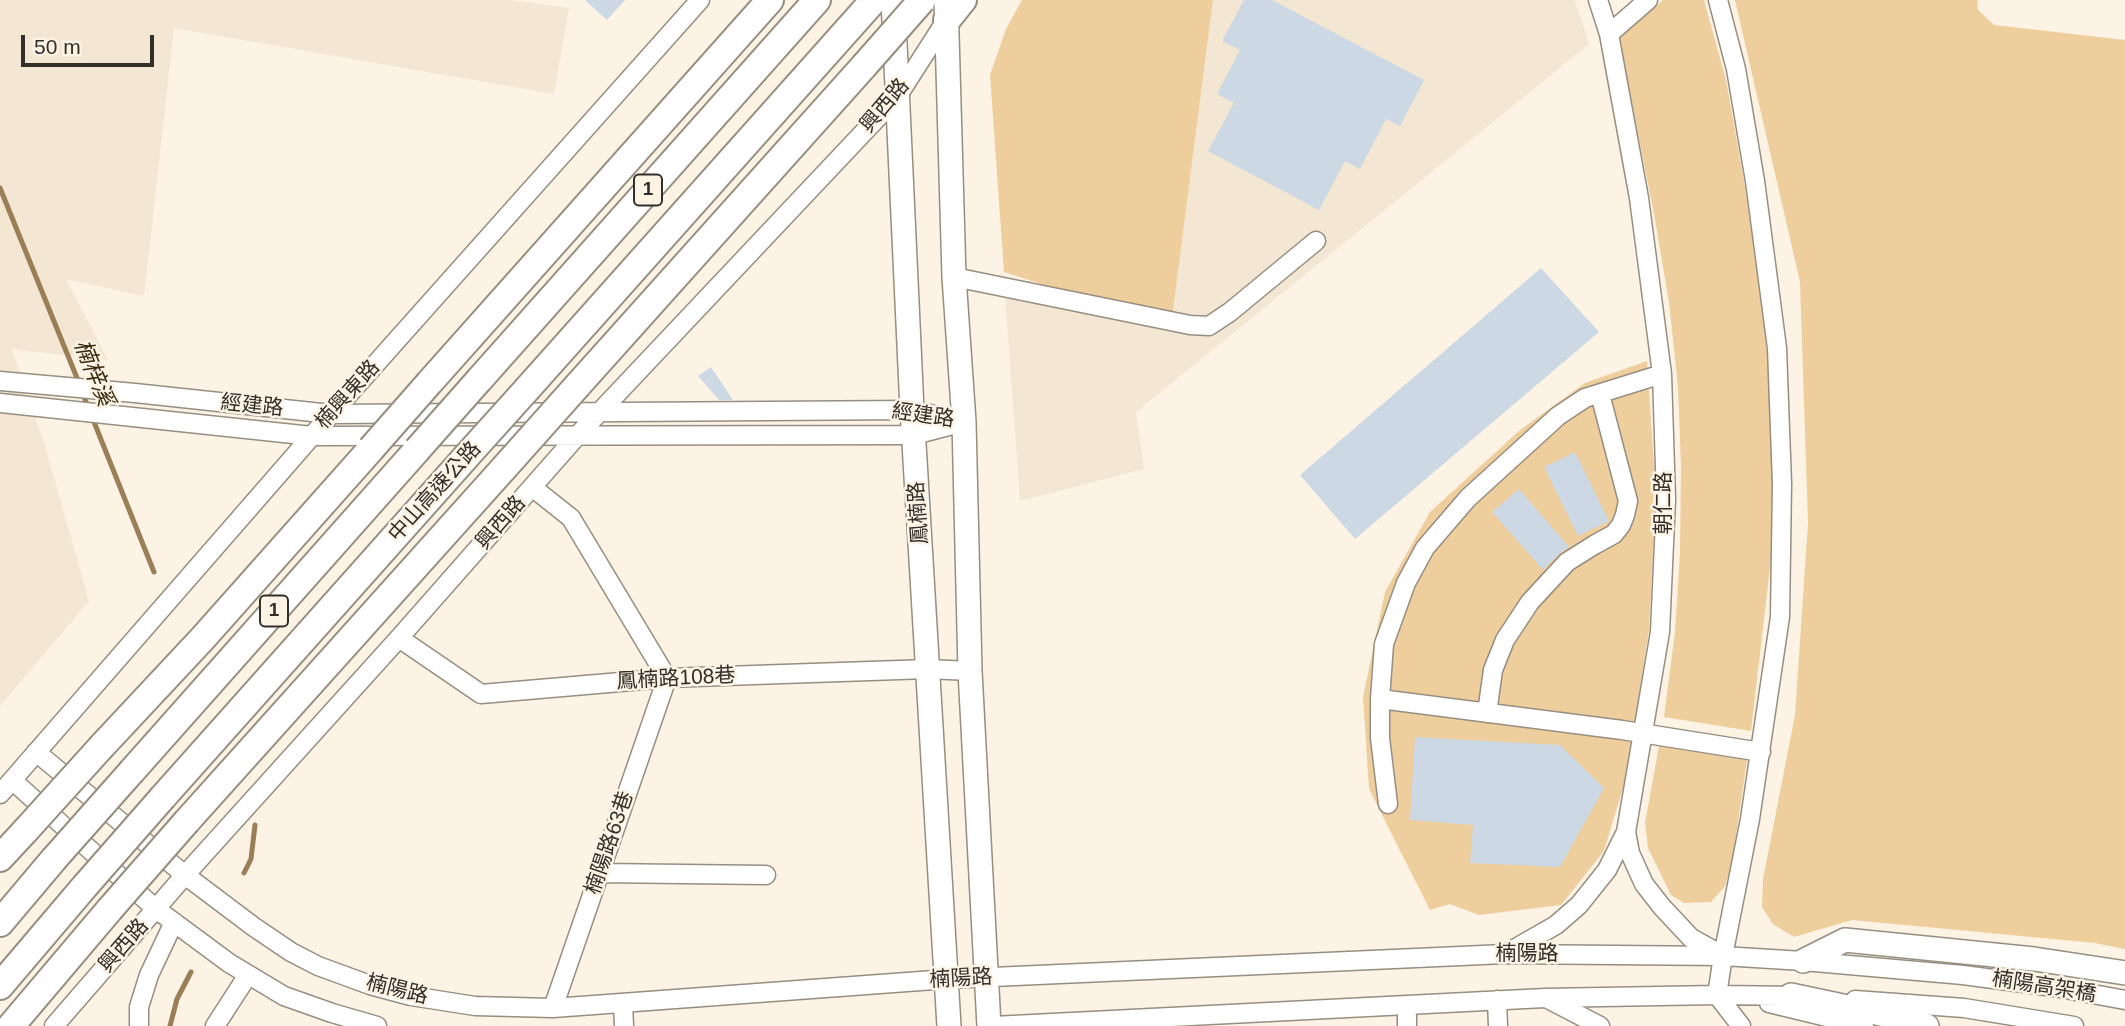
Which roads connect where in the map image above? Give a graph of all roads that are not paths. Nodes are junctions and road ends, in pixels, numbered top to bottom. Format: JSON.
{"nodes":[{"id":1,"x":700,"y":0,"type":"edge"},
{"id":2,"x":770,"y":0,"type":"edge"},
{"id":3,"x":817,"y":0,"type":"edge"},
{"id":4,"x":893,"y":0,"type":"edge"},
{"id":5,"x":922,"y":0,"type":"edge"},
{"id":6,"x":971,"y":0,"type":"edge"},
{"id":7,"x":1598,"y":0,"type":"edge"},
{"id":8,"x":1648,"y":0,"type":"edge"},
{"id":9,"x":1718,"y":0,"type":"edge"},
{"id":10,"x":869,"y":6,"type":"edge"},
{"id":11,"x":952,"y":7,"type":"edge"},
{"id":12,"x":1609,"y":34,"type":"junction"},
{"id":13,"x":897,"y":97,"type":"junction"},
{"id":14,"x":1316,"y":241,"type":"dead end"},
{"id":15,"x":954,"y":277,"type":"junction"},
{"id":16,"x":1662,"y":374,"type":"junction"},
{"id":17,"x":6,"y":382,"type":"edge"},
{"id":18,"x":1600,"y":394,"type":"junction"},
{"id":19,"x":7,"y":404,"type":"edge"},
{"id":20,"x":912,"y":410,"type":"junction"},
{"id":21,"x":601,"y":412,"type":"junction"},
{"id":22,"x":331,"y":414,"type":"junction"},
{"id":23,"x":964,"y":422,"type":"junction"},
{"id":24,"x":914,"y":435,"type":"junction"},
{"id":25,"x":312,"y":436,"type":"junction"},
{"id":26,"x":577,"y":436,"type":"junction"},
{"id":27,"x":533,"y":487,"type":"junction"},
{"id":28,"x":399,"y":638,"type":"junction"},
{"id":29,"x":929,"y":669,"type":"junction"},
{"id":30,"x":970,"y":671,"type":"junction"},
{"id":31,"x":667,"y":678,"type":"junction"},
{"id":32,"x":1380,"y":699,"type":"junction"},
{"id":33,"x":1487,"y":713,"type":"junction"},
{"id":34,"x":1640,"y":733,"type":"junction"},
{"id":35,"x":36,"y":752,"type":"junction"},
{"id":36,"x":1760,"y":752,"type":"junction"},
{"id":37,"x":12,"y":780,"type":"junction"},
{"id":38,"x":0,"y":794,"type":"edge"},
{"id":39,"x":1388,"y":804,"type":"dead end"},
{"id":40,"x":1626,"y":832,"type":"junction"},
{"id":41,"x":0,"y":859,"type":"edge"},
{"id":42,"x":599,"y":873,"type":"junction"},
{"id":43,"x":185,"y":875,"type":"junction"},
{"id":44,"x":766,"y":875,"type":"dead end"},
{"id":45,"x":156,"y":909,"type":"junction"},
{"id":46,"x":174,"y":922,"type":"junction"},
{"id":47,"x":0,"y":923,"type":"edge"},
{"id":48,"x":1505,"y":954,"type":"junction"},
{"id":49,"x":1723,"y":956,"type":"junction"},
{"id":50,"x":1803,"y":961,"type":"junction"},
{"id":51,"x":2125,"y":973,"type":"edge"},
{"id":52,"x":248,"y":975,"type":"junction"},
{"id":53,"x":1963,"y":975,"type":"joint"},
{"id":54,"x":987,"y":978,"type":"junction"},
{"id":55,"x":948,"y":979,"type":"junction"},
{"id":56,"x":0,"y":986,"type":"edge"},
{"id":57,"x":1717,"y":995,"type":"junction"},
{"id":58,"x":1791,"y":995,"type":"joint"},
{"id":59,"x":1545,"y":998,"type":"junction"},
{"id":60,"x":1497,"y":1000,"type":"junction"},
{"id":61,"x":2125,"y":1000,"type":"edge"},
{"id":62,"x":622,"y":1004,"type":"junction"},
{"id":63,"x":1407,"y":1005,"type":"junction"},
{"id":64,"x":553,"y":1008,"type":"junction"},
{"id":65,"x":1915,"y":1019,"type":"edge"},
{"id":66,"x":11,"y":1026,"type":"edge"},
{"id":67,"x":54,"y":1026,"type":"edge"},
{"id":68,"x":139,"y":1026,"type":"edge"},
{"id":69,"x":215,"y":1026,"type":"edge"},
{"id":70,"x":377,"y":1026,"type":"edge"},
{"id":71,"x":624,"y":1026,"type":"edge"},
{"id":72,"x":949,"y":1026,"type":"edge"},
{"id":73,"x":991,"y":1026,"type":"edge"},
{"id":74,"x":1407,"y":1026,"type":"edge"},
{"id":75,"x":1498,"y":1026,"type":"edge"},
{"id":76,"x":1600,"y":1026,"type":"edge"},
{"id":77,"x":1741,"y":1026,"type":"edge"},
{"id":78,"x":1864,"y":1026,"type":"edge"},
{"id":79,"x":2074,"y":1026,"type":"edge"}],
"edges":[{"from":1,"to":22,"type":"street","name":"楠興東路"},
{"from":2,"to":41,"type":"highway","bridge":true},
{"from":3,"to":47,"type":"highway","name":"中山高速公路","number":"1","bridge":true},
{"from":4,"to":13,"type":"main road","name":"鳳楠路"},
{"from":5,"to":66,"type":"highway","bridge":true},
{"from":6,"to":11,"type":"street","name":"興西路"},
{"from":7,"to":12,"type":"street","name":"朝仁路"},
{"from":8,"to":12,"type":"street"},
{"from":9,"to":36,"type":"street"},
{"from":10,"to":56,"type":"highway","name":"中山高速公路","number":"1","bridge":true},
{"from":11,"to":13,"type":"street","name":"興西路"},
{"from":11,"to":15,"type":"main road"},
{"from":12,"to":16,"type":"street","name":"朝仁路"},
{"from":13,"to":20,"type":"main road","name":"鳳楠路"},
{"from":13,"to":21,"type":"street","name":"興西路"},
{"from":14,"to":15,"type":"street"},
{"from":15,"to":23,"type":"main road"},
{"from":16,"to":18,"type":"street"},
{"from":16,"to":34,"type":"street","name":"朝仁路"},
{"from":17,"to":22,"type":"street","name":"經建路"},
{"from":18,"to":32,"type":"street"},
{"from":18,"to":33,"type":"street"},
{"from":19,"to":25,"type":"street","name":"經建路"},
{"from":20,"to":21,"type":"street","name":"經建路"},
{"from":20,"to":23,"type":"street","name":"經建路"},
{"from":20,"to":24,"type":"main road","name":"鳳楠路"},
{"from":21,"to":22,"type":"street","name":"經建路"},
{"from":21,"to":26,"type":"street","name":"興西路"},
{"from":22,"to":25,"type":"street","name":"楠興東路"},
{"from":23,"to":24,"type":"street","name":"經建路"},
{"from":23,"to":30,"type":"main road"},
{"from":24,"to":26,"type":"street","name":"經建路"},
{"from":24,"to":29,"type":"main road","name":"鳳楠路"},
{"from":25,"to":26,"type":"street","name":"經建路"},
{"from":25,"to":35,"type":"street","name":"楠興東路"},
{"from":26,"to":27,"type":"street","name":"興西路"},
{"from":27,"to":28,"type":"street","name":"興西路"},
{"from":27,"to":31,"type":"street"},
{"from":28,"to":31,"type":"street","name":"鳳楠路108巷"},
{"from":28,"to":43,"type":"street","name":"興西路"},
{"from":29,"to":30,"type":"street","name":"鳳楠路108巷"},
{"from":29,"to":31,"type":"street","name":"鳳楠路108巷"},
{"from":29,"to":55,"type":"main road","name":"鳳楠路"},
{"from":30,"to":54,"type":"main road"},
{"from":31,"to":42,"type":"street","name":"楠陽路63巷"},
{"from":32,"to":33,"type":"street"},
{"from":32,"to":39,"type":"street"},
{"from":33,"to":34,"type":"street"},
{"from":34,"to":36,"type":"street"},
{"from":34,"to":40,"type":"street","name":"朝仁路"},
{"from":35,"to":37,"type":"street","name":"楠興東路"},
{"from":35,"to":43,"type":"street","name":"楠陽路"},
{"from":36,"to":49,"type":"street"},
{"from":37,"to":38,"type":"street","name":"楠興東路"},
{"from":37,"to":45,"type":"street","name":"楠陽路"},
{"from":40,"to":48,"type":"street","name":"朝仁路"},
{"from":40,"to":49,"type":"street"},
{"from":42,"to":44,"type":"street"},
{"from":42,"to":64,"type":"street","name":"楠陽路63巷"},
{"from":43,"to":45,"type":"street","name":"興西路"},
{"from":43,"to":64,"type":"street","name":"楠陽路"},
{"from":45,"to":46,"type":"street","name":"楠陽路"},
{"from":45,"to":67,"type":"street","name":"興西路"},
{"from":46,"to":52,"type":"street","name":"楠陽路"},
{"from":46,"to":68,"type":"street"},
{"from":48,"to":49,"type":"street","name":"楠陽路"},
{"from":48,"to":54,"type":"street","name":"楠陽路"},
{"from":49,"to":50,"type":"street","name":"楠陽路"},
{"from":49,"to":57,"type":"street"},
{"from":50,"to":51,"type":"main road"},
{"from":50,"to":53,"type":"street","name":"楠陽路"},
{"from":52,"to":69,"type":"street"},
{"from":52,"to":70,"type":"street","name":"楠陽路"},
{"from":53,"to":61,"type":"street","name":"楠陽高架橋"},
{"from":54,"to":55,"type":"street","name":"楠陽路"},
{"from":54,"to":73,"type":"main road"},
{"from":55,"to":62,"type":"street","name":"楠陽路"},
{"from":55,"to":72,"type":"main road","name":"鳳楠路"},
{"from":57,"to":58,"type":"street","name":"楠陽路"},
{"from":57,"to":59,"type":"street","name":"楠陽路"},
{"from":57,"to":77,"type":"street"},
{"from":57,"to":78,"type":"street"},
{"from":58,"to":65,"type":"main road"},
{"from":59,"to":60,"type":"street","name":"楠陽路"},
{"from":59,"to":76,"type":"street"},
{"from":60,"to":63,"type":"street","name":"楠陽路"},
{"from":60,"to":75,"type":"street"},
{"from":62,"to":64,"type":"street","name":"楠陽路"},
{"from":62,"to":71,"type":"street"},
{"from":63,"to":73,"type":"street","name":"楠陽路"},
{"from":63,"to":74,"type":"street"},
{"from":65,"to":79,"type":"street"}]}
